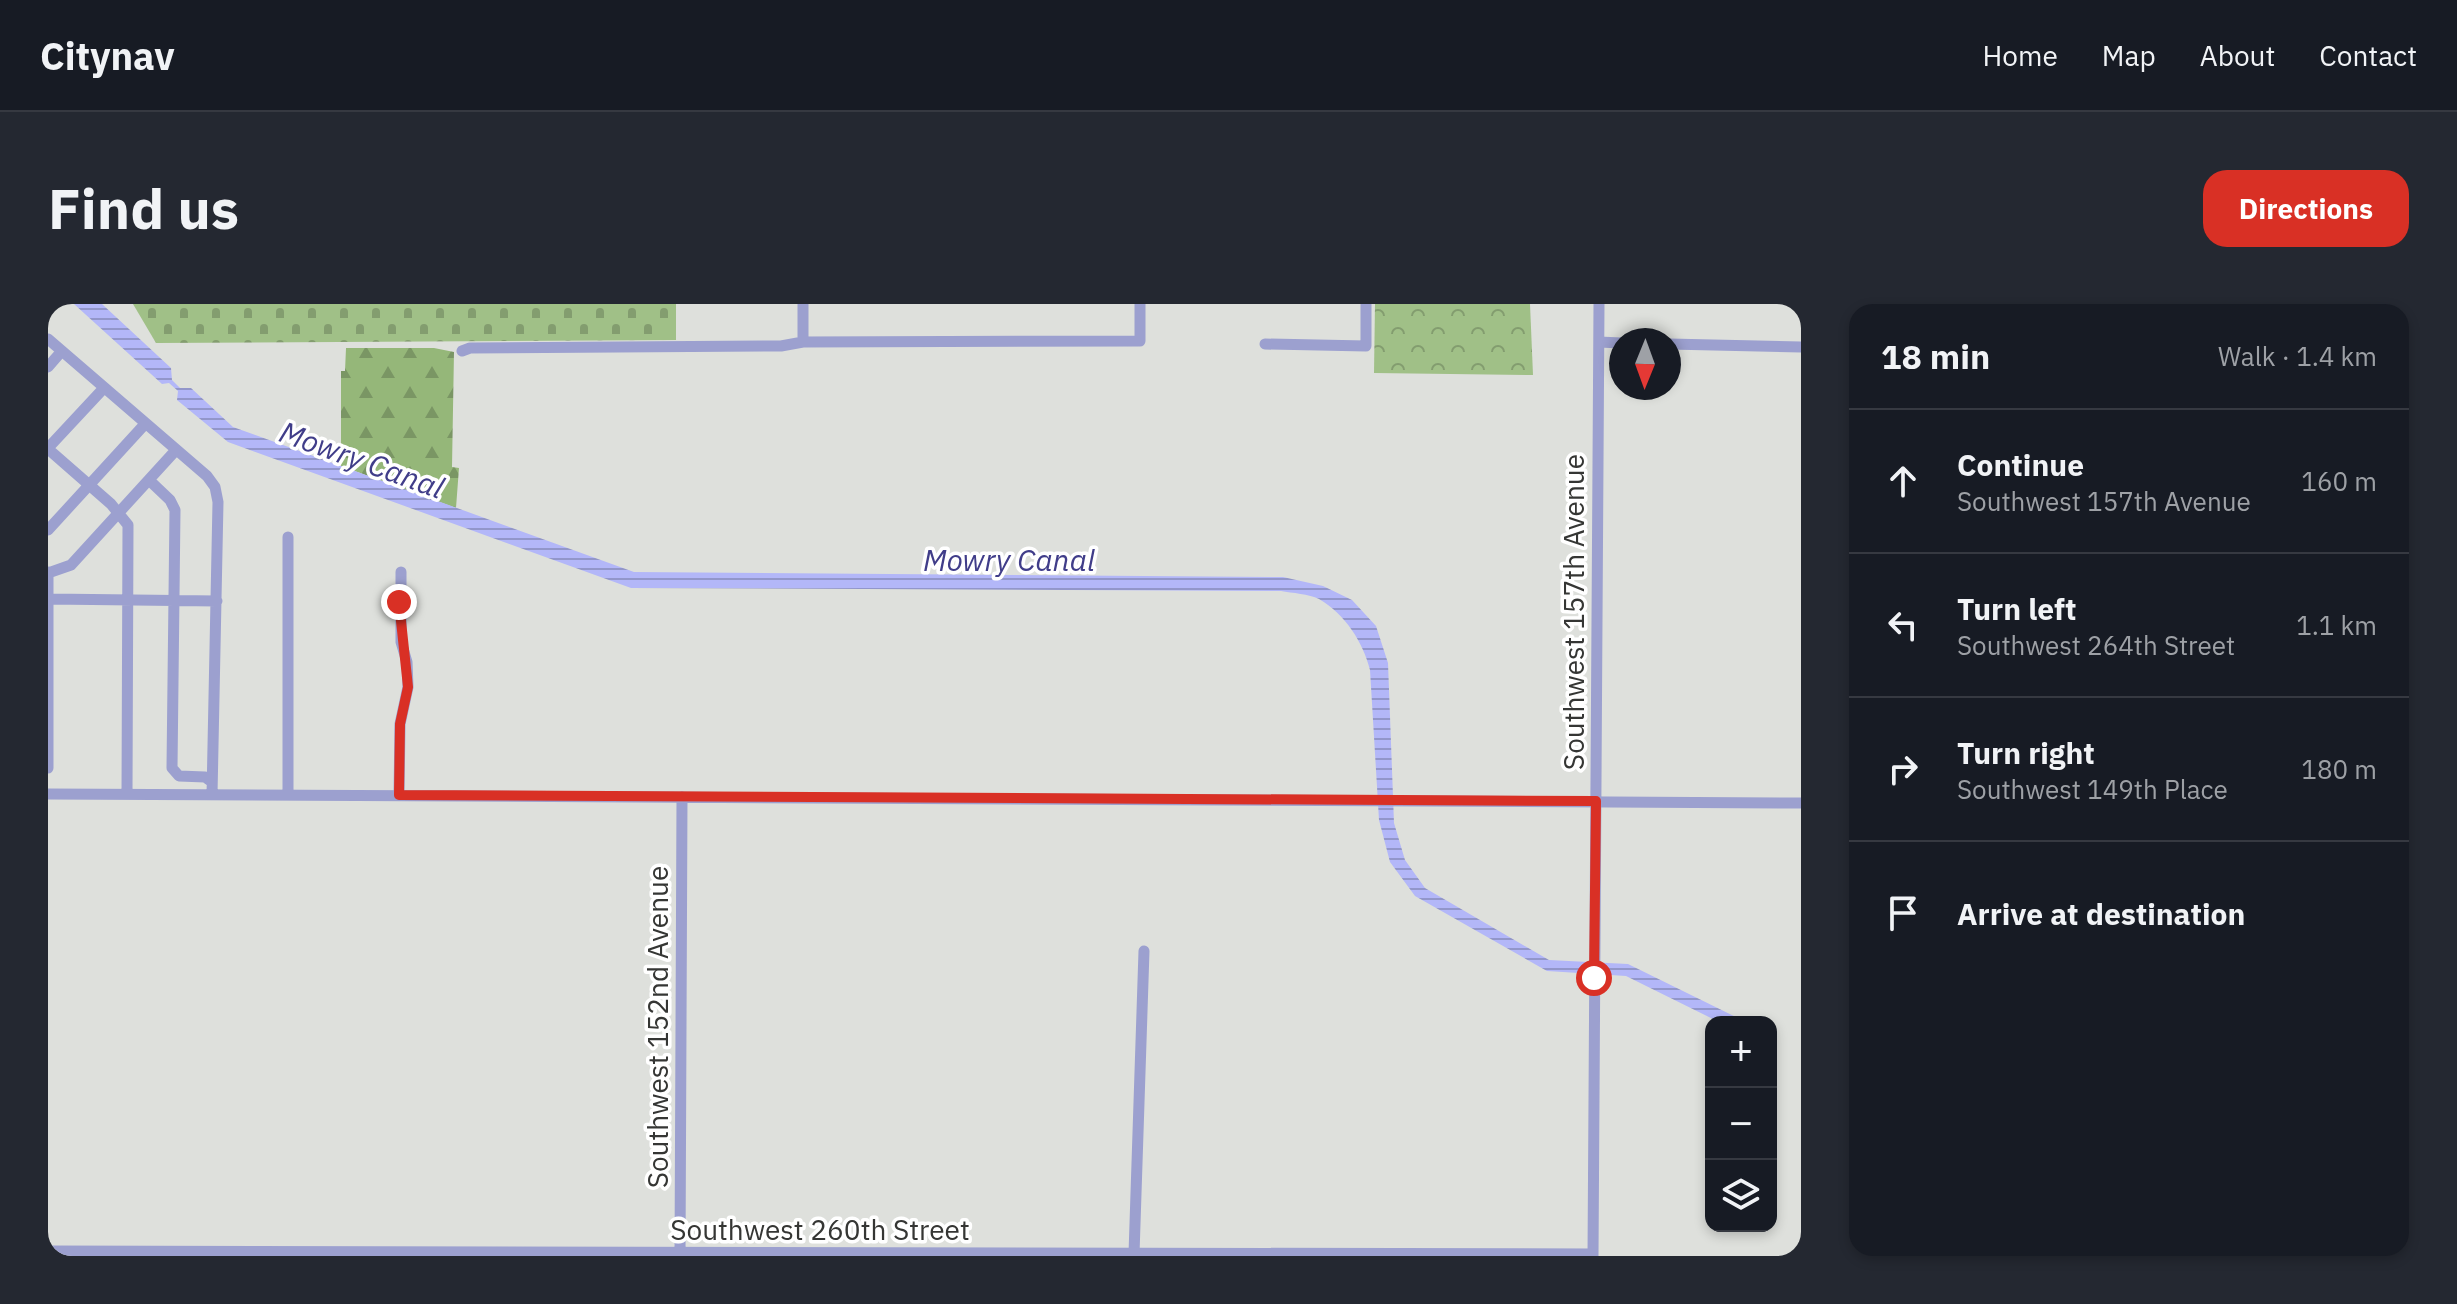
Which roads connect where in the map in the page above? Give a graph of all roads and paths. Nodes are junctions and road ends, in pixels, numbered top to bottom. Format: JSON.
{"nodes":[{"id":1,"x":803,"y":304,"type":"edge"},
{"id":2,"x":1140,"y":304,"type":"edge"},
{"id":3,"x":1366,"y":304,"type":"edge"},
{"id":4,"x":1599,"y":304,"type":"edge"},
{"id":5,"x":48,"y":339,"type":"edge"},
{"id":6,"x":803,"y":342,"type":"junction"},
{"id":7,"x":1599,"y":342,"type":"junction"},
{"id":8,"x":1609,"y":342,"type":"edge"},
{"id":9,"x":1265,"y":344,"type":"dead end"},
{"id":10,"x":1681,"y":344,"type":"edge"},
{"id":11,"x":1801,"y":347,"type":"edge"},
{"id":12,"x":462,"y":351,"type":"dead end"},
{"id":13,"x":61,"y":352,"type":"junction"},
{"id":14,"x":48,"y":367,"type":"edge"},
{"id":15,"x":103,"y":389,"type":"junction"},
{"id":16,"x":145,"y":424,"type":"junction"},
{"id":17,"x":48,"y":448,"type":"edge"},
{"id":18,"x":176,"y":450,"type":"junction"},
{"id":19,"x":149,"y":480,"type":"junction"},
{"id":20,"x":89,"y":485,"type":"junction"},
{"id":21,"x":119,"y":512,"type":"junction"},
{"id":22,"x":48,"y":530,"type":"edge"},
{"id":23,"x":288,"y":537,"type":"dead end"},
{"id":24,"x":48,"y":572,"type":"edge"},
{"id":25,"x":401,"y":572,"type":"dead end"},
{"id":26,"x":50,"y":599,"type":"junction"},
{"id":27,"x":129,"y":600,"type":"junction"},
{"id":28,"x":174,"y":601,"type":"junction"},
{"id":29,"x":217,"y":601,"type":"junction"},
{"id":30,"x":48,"y":768,"type":"edge"},
{"id":31,"x":212,"y":782,"type":"junction"},
{"id":32,"x":48,"y":794,"type":"edge"},
{"id":33,"x":127,"y":794,"type":"junction"},
{"id":34,"x":212,"y":795,"type":"junction"},
{"id":35,"x":288,"y":795,"type":"junction"},
{"id":36,"x":399,"y":795,"type":"junction"},
{"id":37,"x":682,"y":797,"type":"junction"},
{"id":38,"x":1596,"y":801,"type":"junction"},
{"id":39,"x":1801,"y":803,"type":"edge"},
{"id":40,"x":1144,"y":951,"type":"dead end"},
{"id":41,"x":48,"y":1251,"type":"edge"},
{"id":42,"x":218,"y":1254,"type":"edge"},
{"id":43,"x":680,"y":1254,"type":"edge"},
{"id":44,"x":840,"y":1254,"type":"edge"},
{"id":45,"x":1134,"y":1254,"type":"edge"},
{"id":46,"x":1593,"y":1255,"type":"edge"}],
"edges":[{"from":1,"to":6,"type":"street"},
{"from":2,"to":6,"type":"street"},
{"from":3,"to":9,"type":"street"},
{"from":4,"to":7,"type":"street","name":"Southwest 157th Avenue"},
{"from":5,"to":13,"type":"street"},
{"from":6,"to":12,"type":"street"},
{"from":7,"to":8,"type":"street"},
{"from":7,"to":38,"type":"street","name":"Southwest 157th Avenue"},
{"from":10,"to":11,"type":"street"},
{"from":13,"to":14,"type":"street"},
{"from":13,"to":15,"type":"street"},
{"from":15,"to":16,"type":"street"},
{"from":15,"to":17,"type":"street"},
{"from":16,"to":18,"type":"street"},
{"from":16,"to":20,"type":"street"},
{"from":17,"to":20,"type":"street"},
{"from":18,"to":19,"type":"street"},
{"from":18,"to":29,"type":"street"},
{"from":19,"to":21,"type":"street"},
{"from":19,"to":28,"type":"street"},
{"from":20,"to":21,"type":"street"},
{"from":20,"to":22,"type":"street"},
{"from":21,"to":24,"type":"street"},
{"from":21,"to":27,"type":"street"},
{"from":23,"to":35,"type":"street"},
{"from":24,"to":26,"type":"street"},
{"from":25,"to":36,"type":"street"},
{"from":26,"to":27,"type":"street"},
{"from":26,"to":30,"type":"street"},
{"from":27,"to":28,"type":"street"},
{"from":27,"to":33,"type":"street"},
{"from":28,"to":29,"type":"street"},
{"from":28,"to":31,"type":"street"},
{"from":29,"to":31,"type":"street"},
{"from":31,"to":34,"type":"street"},
{"from":32,"to":33,"type":"street"},
{"from":33,"to":34,"type":"street"},
{"from":34,"to":35,"type":"street"},
{"from":35,"to":36,"type":"street"},
{"from":36,"to":37,"type":"street"},
{"from":37,"to":38,"type":"street"},
{"from":37,"to":43,"type":"street","name":"Southwest 152nd Avenue"},
{"from":38,"to":39,"type":"street"},
{"from":38,"to":46,"type":"street","name":"Southwest 157th Avenue"},
{"from":40,"to":45,"type":"street"},
{"from":41,"to":42,"type":"street","name":"Southwest 260th Street"},
{"from":42,"to":43,"type":"street","name":"Southwest 260th Street"},
{"from":43,"to":44,"type":"street","name":"Southwest 260th Street"},
{"from":44,"to":45,"type":"street","name":"Southwest 260th Street"},
{"from":45,"to":46,"type":"street","name":"Southwest 260th Street"}]}
